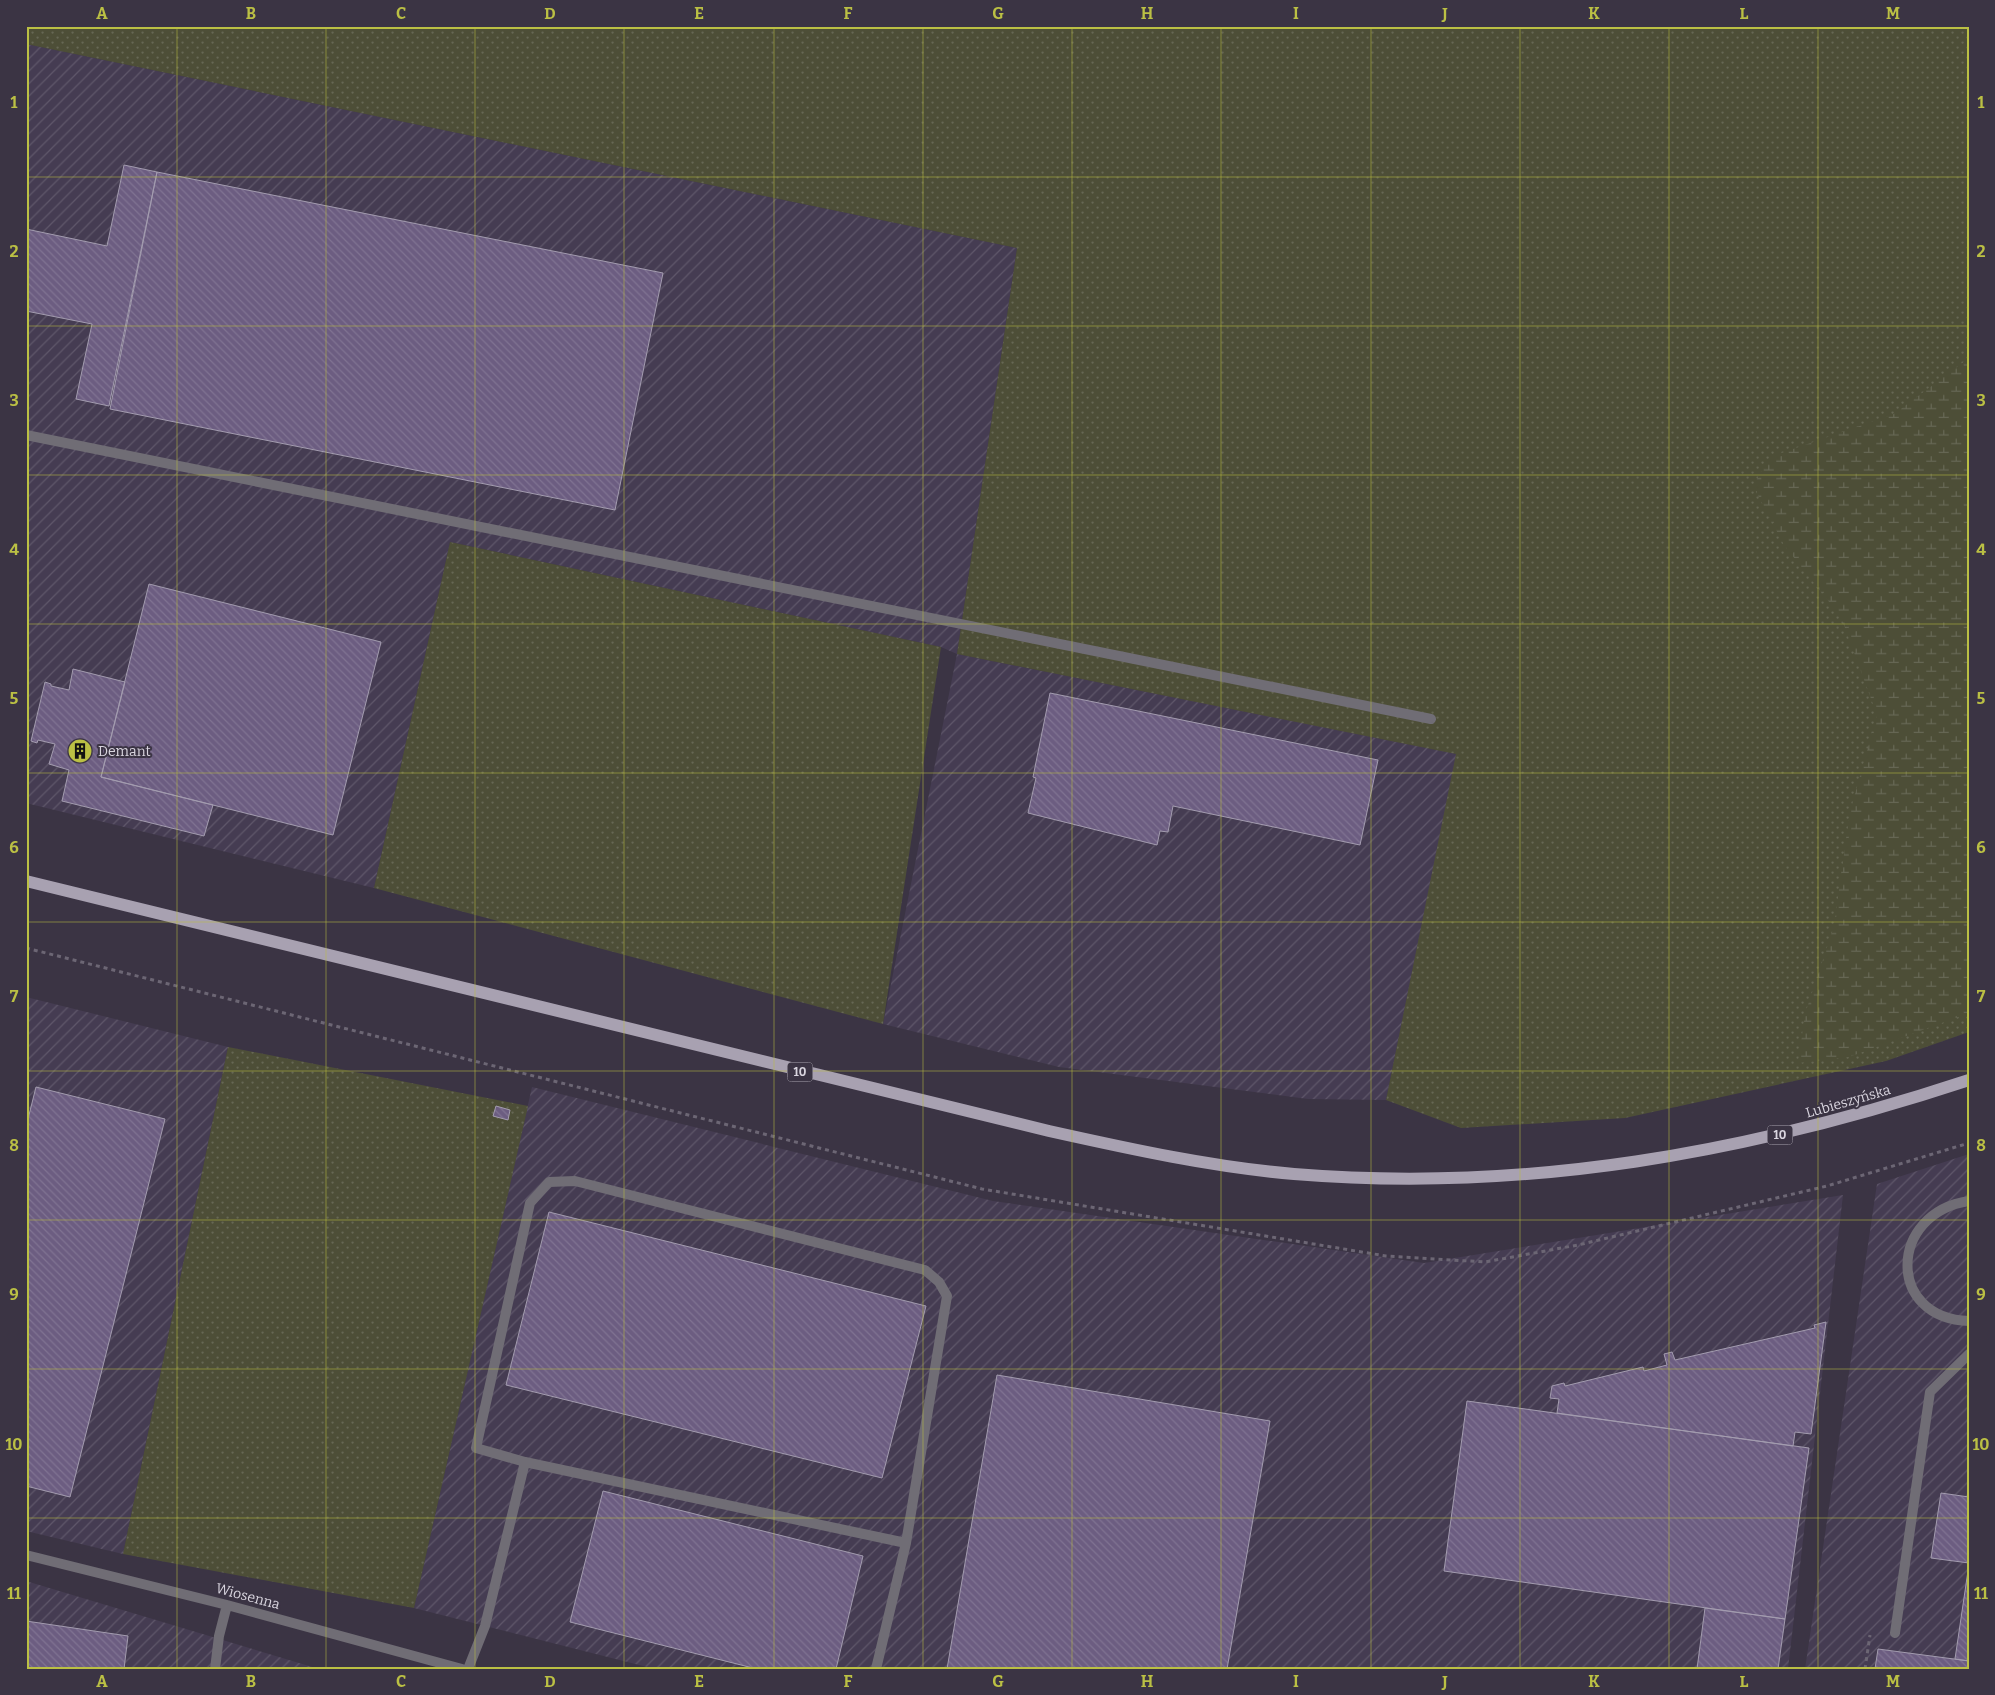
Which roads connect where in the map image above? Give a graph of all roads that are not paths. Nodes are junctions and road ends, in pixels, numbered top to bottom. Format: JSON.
{"nodes":[{"id":1,"x":26,"y":435,"type":"edge"},
{"id":2,"x":1432,"y":719,"type":"dead end"},
{"id":3,"x":26,"y":881,"type":"edge"},
{"id":4,"x":1969,"y":1080,"type":"edge"},
{"id":5,"x":1969,"y":1201,"type":"edge"},
{"id":6,"x":1969,"y":1322,"type":"edge"},
{"id":7,"x":1969,"y":1354,"type":"edge"},
{"id":8,"x":525,"y":1462,"type":"junction"},
{"id":9,"x":906,"y":1543,"type":"junction"},
{"id":10,"x":26,"y":1555,"type":"edge"},
{"id":11,"x":227,"y":1604,"type":"junction"},
{"id":12,"x":1894,"y":1634,"type":"dead end"},
{"id":13,"x":215,"y":1669,"type":"edge"},
{"id":14,"x":462,"y":1669,"type":"edge"},
{"id":15,"x":468,"y":1669,"type":"edge"},
{"id":16,"x":876,"y":1669,"type":"edge"}],
"edges":[{"from":1,"to":2,"type":"lane"},
{"from":3,"to":4,"type":"main road","name":"Lubieszyńska","number":"10"},
{"from":5,"to":6,"type":"lane"},
{"from":7,"to":12,"type":"lane"},
{"from":8,"to":9,"type":"lane"},
{"from":8,"to":9,"type":"lane"},
{"from":8,"to":15,"type":"lane"},
{"from":9,"to":16,"type":"lane"},
{"from":10,"to":11,"type":"lane","name":"Wiosenna"},
{"from":11,"to":13,"type":"lane"},
{"from":11,"to":14,"type":"lane","name":"Wiosenna"}]}
